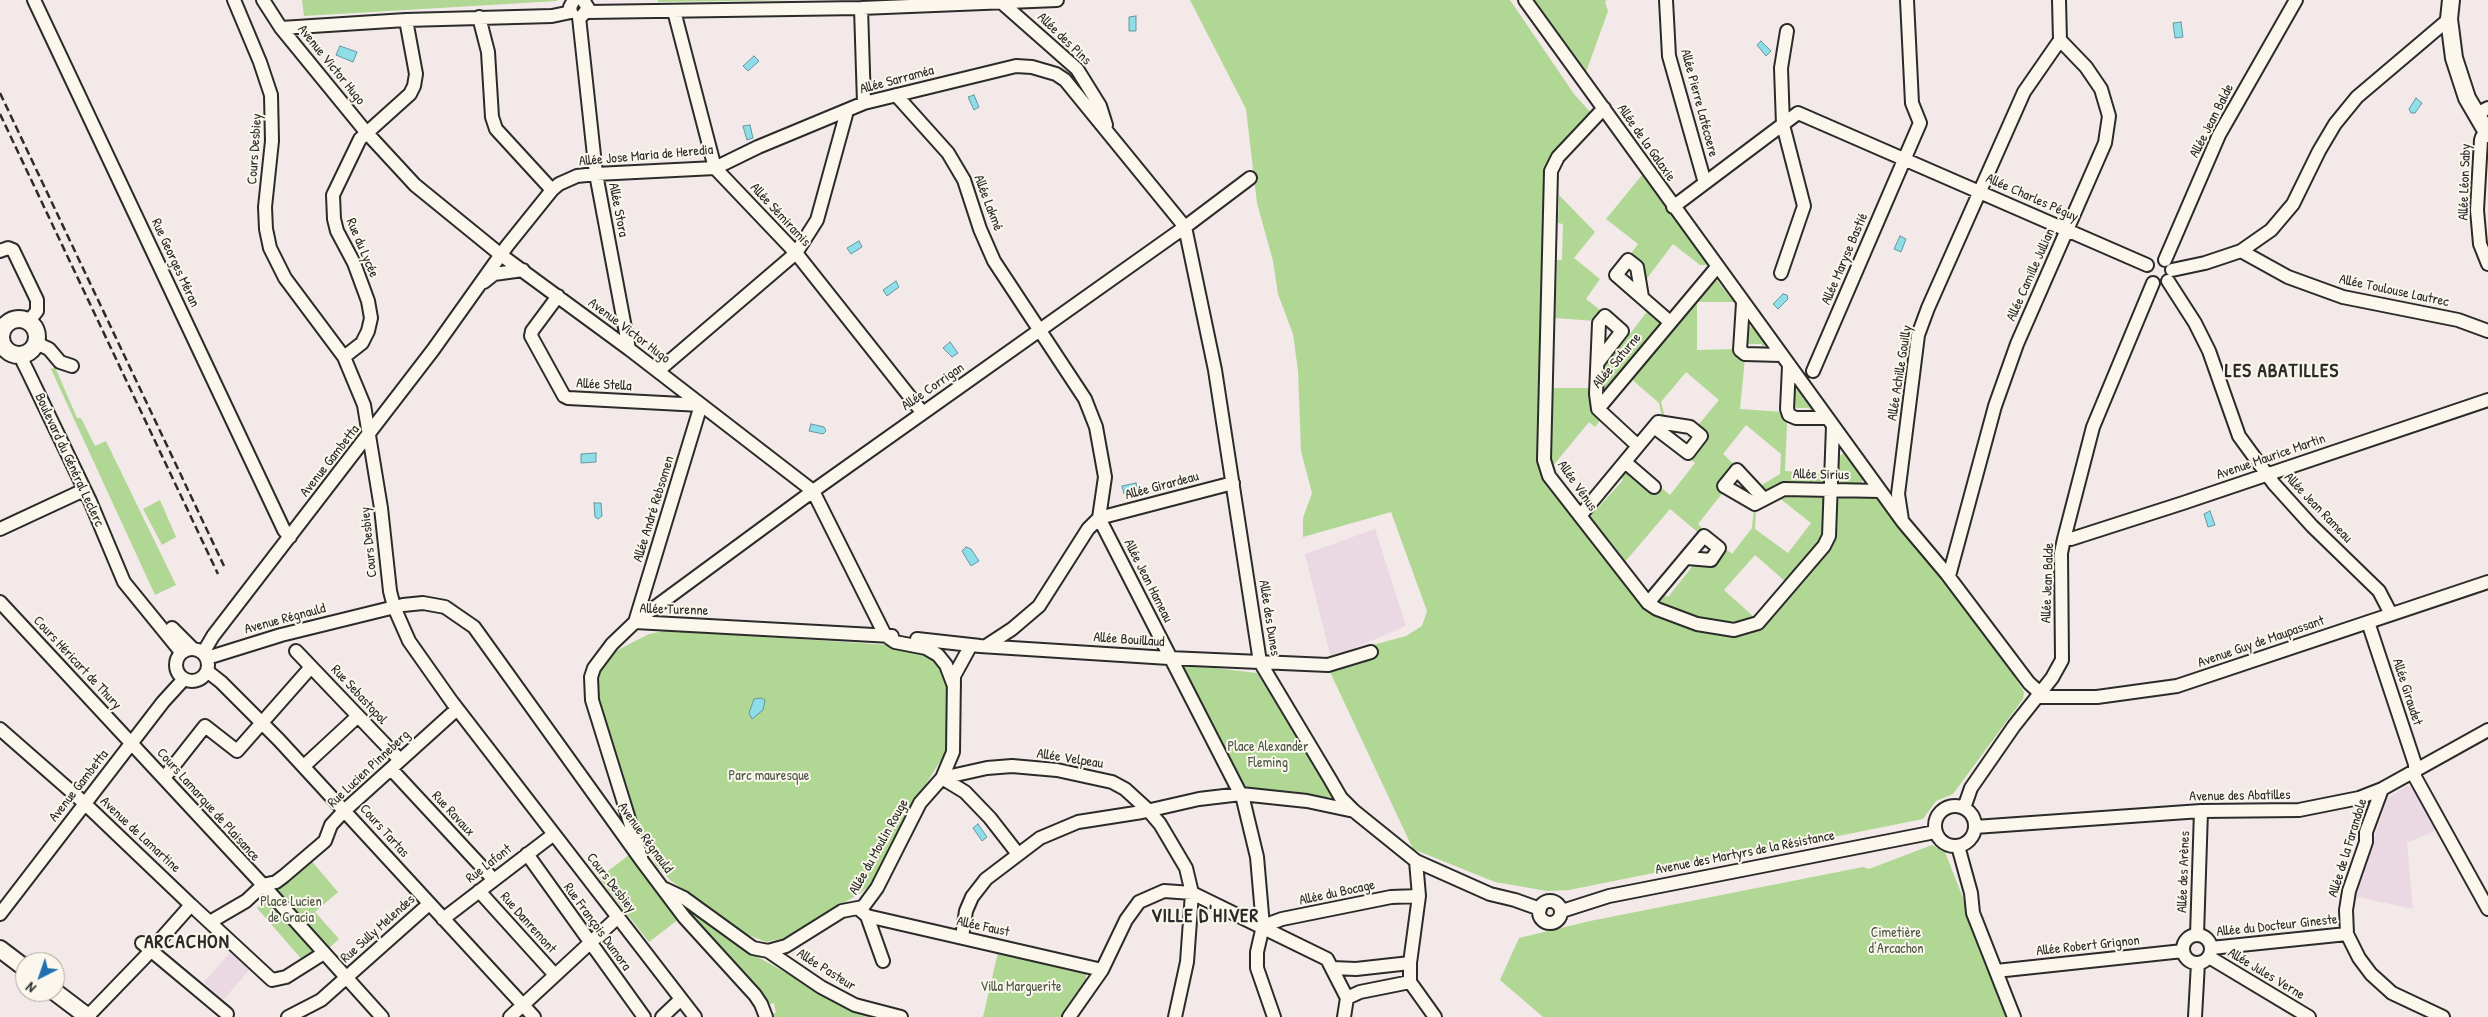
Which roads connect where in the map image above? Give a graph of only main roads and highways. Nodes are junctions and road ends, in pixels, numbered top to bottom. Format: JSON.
{"nodes":[{"id":1,"x":2450,"y":0,"type":"edge"},
{"id":2,"x":2482,"y":111,"type":"edge"},
{"id":3,"x":2488,"y":133,"type":"edge"},
{"id":4,"x":5,"y":316,"type":"edge"},
{"id":5,"x":1,"y":346,"type":"edge"},
{"id":6,"x":0,"y":949,"type":"edge"},
{"id":7,"x":15,"y":960,"type":"edge"},
{"id":8,"x":65,"y":1000,"type":"edge"},
{"id":9,"x":87,"y":1017,"type":"edge"}],
"edges":[{"from":1,"to":2,"type":"main road"},
{"from":2,"to":3,"type":"main road"},
{"from":4,"to":5,"type":"main road"},
{"from":4,"to":5,"type":"main road"},
{"from":6,"to":7,"type":"main road"},
{"from":8,"to":9,"type":"main road"}]}
